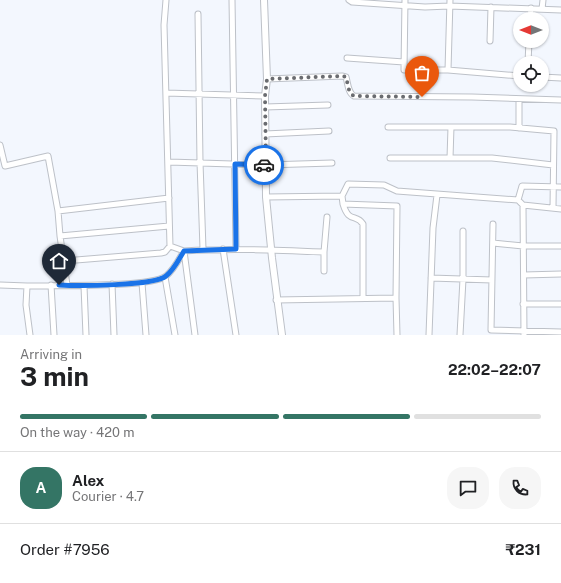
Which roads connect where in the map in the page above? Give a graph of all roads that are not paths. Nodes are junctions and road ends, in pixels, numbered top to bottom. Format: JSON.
{"nodes":[{"id":1,"x":166,"y":0,"type":"edge"},
{"id":2,"x":232,"y":0,"type":"edge"},
{"id":3,"x":264,"y":0,"type":"edge"},
{"id":4,"x":349,"y":0,"type":"edge"},
{"id":5,"x":485,"y":0,"type":"edge"},
{"id":6,"x":543,"y":0,"type":"edge"},
{"id":7,"x":369,"y":1,"type":"edge"},
{"id":8,"x":405,"y":2,"type":"edge"},
{"id":9,"x":450,"y":3,"type":"edge"},
{"id":10,"x":485,"y":7,"type":"junction"},
{"id":11,"x":491,"y":7,"type":"junction"},
{"id":12,"x":531,"y":8,"type":"junction"},
{"id":13,"x":542,"y":9,"type":"junction"},
{"id":14,"x":561,"y":10,"type":"edge"},
{"id":15,"x":531,"y":12,"type":"edge"},
{"id":16,"x":198,"y":14,"type":"dead end"},
{"id":17,"x":490,"y":41,"type":"dead end"},
{"id":18,"x":347,"y":58,"type":"dead end"},
{"id":19,"x":404,"y":62,"type":"junction"},
{"id":20,"x":448,"y":70,"type":"junction"},
{"id":21,"x":513,"y":75,"type":"edge"},
{"id":22,"x":549,"y":77,"type":"edge"},
{"id":23,"x":561,"y":78,"type":"edge"},
{"id":24,"x":267,"y":79,"type":"junction"},
{"id":25,"x":166,"y":94,"type":"junction"},
{"id":26,"x":199,"y":94,"type":"junction"},
{"id":27,"x":233,"y":94,"type":"junction"},
{"id":28,"x":265,"y":96,"type":"junction"},
{"id":29,"x":519,"y":99,"type":"junction"},
{"id":30,"x":561,"y":100,"type":"edge"},
{"id":31,"x":328,"y":105,"type":"dead end"},
{"id":32,"x":265,"y":107,"type":"junction"},
{"id":33,"x":388,"y":127,"type":"dead end"},
{"id":34,"x":451,"y":127,"type":"junction"},
{"id":35,"x":520,"y":128,"type":"junction"},
{"id":36,"x":329,"y":131,"type":"dead end"},
{"id":37,"x":265,"y":134,"type":"junction"},
{"id":38,"x":0,"y":145,"type":"edge"},
{"id":39,"x":390,"y":158,"type":"dead end"},
{"id":40,"x":450,"y":158,"type":"junction"},
{"id":41,"x":561,"y":160,"type":"edge"},
{"id":42,"x":168,"y":162,"type":"junction"},
{"id":43,"x":200,"y":162,"type":"junction"},
{"id":44,"x":332,"y":163,"type":"dead end"},
{"id":45,"x":554,"y":163,"type":"junction"},
{"id":46,"x":235,"y":164,"type":"junction"},
{"id":47,"x":266,"y":165,"type":"junction"},
{"id":48,"x":553,"y":187,"type":"junction"},
{"id":49,"x":561,"y":187,"type":"edge"},
{"id":50,"x":437,"y":195,"type":"junction"},
{"id":51,"x":266,"y":196,"type":"junction"},
{"id":52,"x":342,"y":196,"type":"junction"},
{"id":53,"x":169,"y":198,"type":"junction"},
{"id":54,"x":518,"y":200,"type":"junction"},
{"id":55,"x":343,"y":204,"type":"junction"},
{"id":56,"x":523,"y":206,"type":"junction"},
{"id":57,"x":552,"y":208,"type":"junction"},
{"id":58,"x":561,"y":209,"type":"edge"},
{"id":59,"x":58,"y":211,"type":"junction"},
{"id":60,"x":327,"y":217,"type":"dead end"},
{"id":61,"x":492,"y":224,"type":"dead end"},
{"id":62,"x":169,"y":226,"type":"junction"},
{"id":63,"x":463,"y":231,"type":"dead end"},
{"id":64,"x":60,"y":236,"type":"junction"},
{"id":65,"x":493,"y":243,"type":"junction"},
{"id":66,"x":170,"y":246,"type":"junction"},
{"id":67,"x":523,"y":246,"type":"junction"},
{"id":68,"x":561,"y":246,"type":"edge"},
{"id":69,"x":203,"y":249,"type":"junction"},
{"id":70,"x":222,"y":249,"type":"junction"},
{"id":71,"x":236,"y":249,"type":"junction"},
{"id":72,"x":270,"y":249,"type":"junction"},
{"id":73,"x":184,"y":251,"type":"junction"},
{"id":74,"x":324,"y":252,"type":"junction"},
{"id":75,"x":64,"y":261,"type":"junction"},
{"id":76,"x":324,"y":271,"type":"dead end"},
{"id":77,"x":561,"y":274,"type":"edge"},
{"id":78,"x":524,"y":275,"type":"junction"},
{"id":79,"x":165,"y":277,"type":"junction"},
{"id":80,"x":431,"y":278,"type":"junction"},
{"id":81,"x":463,"y":279,"type":"junction"},
{"id":82,"x":492,"y":280,"type":"junction"},
{"id":83,"x":142,"y":283,"type":"junction"},
{"id":84,"x":112,"y":284,"type":"junction"},
{"id":85,"x":0,"y":285,"type":"edge"},
{"id":86,"x":51,"y":285,"type":"junction"},
{"id":87,"x":67,"y":285,"type":"junction"},
{"id":88,"x":27,"y":286,"type":"junction"},
{"id":89,"x":84,"y":286,"type":"junction"},
{"id":90,"x":363,"y":298,"type":"junction"},
{"id":91,"x":396,"y":298,"type":"junction"},
{"id":92,"x":276,"y":300,"type":"junction"},
{"id":93,"x":523,"y":304,"type":"junction"},
{"id":94,"x":561,"y":304,"type":"edge"},
{"id":95,"x":561,"y":332,"type":"edge"},
{"id":96,"x":524,"y":333,"type":"edge"},
{"id":97,"x":30,"y":335,"type":"edge"},
{"id":98,"x":54,"y":335,"type":"edge"},
{"id":99,"x":86,"y":335,"type":"edge"},
{"id":100,"x":114,"y":335,"type":"edge"},
{"id":101,"x":146,"y":335,"type":"edge"},
{"id":102,"x":175,"y":335,"type":"edge"},
{"id":103,"x":195,"y":335,"type":"edge"},
{"id":104,"x":236,"y":335,"type":"edge"},
{"id":105,"x":282,"y":335,"type":"edge"},
{"id":106,"x":397,"y":335,"type":"edge"},
{"id":107,"x":429,"y":335,"type":"edge"},
{"id":108,"x":460,"y":335,"type":"edge"}],
"edges":[{"from":1,"to":25,"type":"street"},
{"from":2,"to":27,"type":"street"},
{"from":3,"to":24,"type":"street"},
{"from":4,"to":7,"type":"street"},
{"from":5,"to":10,"type":"street"},
{"from":6,"to":13,"type":"street"},
{"from":7,"to":8,"type":"street"},
{"from":8,"to":9,"type":"street"},
{"from":8,"to":19,"type":"street"},
{"from":9,"to":10,"type":"street"},
{"from":9,"to":20,"type":"street"},
{"from":10,"to":11,"type":"street"},
{"from":11,"to":12,"type":"street"},
{"from":11,"to":17,"type":"street"},
{"from":12,"to":13,"type":"street"},
{"from":12,"to":15,"type":"street"},
{"from":13,"to":14,"type":"street"},
{"from":16,"to":26,"type":"street"},
{"from":18,"to":19,"type":"street"},
{"from":19,"to":20,"type":"street"},
{"from":20,"to":21,"type":"street"},
{"from":22,"to":23,"type":"street"},
{"from":24,"to":28,"type":"street"},
{"from":24,"to":29,"type":"street"},
{"from":25,"to":26,"type":"street"},
{"from":25,"to":42,"type":"street"},
{"from":26,"to":27,"type":"street"},
{"from":26,"to":43,"type":"street"},
{"from":27,"to":28,"type":"street"},
{"from":27,"to":46,"type":"street"},
{"from":28,"to":32,"type":"street"},
{"from":29,"to":30,"type":"street"},
{"from":29,"to":35,"type":"street"},
{"from":31,"to":32,"type":"street"},
{"from":32,"to":37,"type":"street"},
{"from":33,"to":34,"type":"street"},
{"from":34,"to":35,"type":"street"},
{"from":34,"to":40,"type":"street"},
{"from":35,"to":45,"type":"street"},
{"from":36,"to":37,"type":"street"},
{"from":37,"to":47,"type":"street"},
{"from":38,"to":59,"type":"street"},
{"from":39,"to":40,"type":"street"},
{"from":40,"to":45,"type":"street"},
{"from":41,"to":45,"type":"street"},
{"from":42,"to":43,"type":"street"},
{"from":42,"to":53,"type":"street"},
{"from":43,"to":46,"type":"street"},
{"from":43,"to":69,"type":"street"},
{"from":44,"to":47,"type":"street"},
{"from":45,"to":48,"type":"street"},
{"from":46,"to":47,"type":"street"},
{"from":46,"to":71,"type":"street"},
{"from":47,"to":51,"type":"street"},
{"from":48,"to":49,"type":"street"},
{"from":48,"to":54,"type":"street"},
{"from":48,"to":57,"type":"street"},
{"from":50,"to":52,"type":"street"},
{"from":50,"to":54,"type":"street"},
{"from":50,"to":80,"type":"street"},
{"from":51,"to":52,"type":"street"},
{"from":51,"to":72,"type":"street"},
{"from":52,"to":55,"type":"street"},
{"from":53,"to":59,"type":"street"},
{"from":53,"to":62,"type":"street"},
{"from":54,"to":56,"type":"street"},
{"from":55,"to":90,"type":"street"},
{"from":55,"to":91,"type":"street"},
{"from":56,"to":57,"type":"street"},
{"from":56,"to":67,"type":"street"},
{"from":57,"to":58,"type":"street"},
{"from":59,"to":64,"type":"street"},
{"from":60,"to":74,"type":"street"},
{"from":61,"to":65,"type":"street"},
{"from":62,"to":64,"type":"street"},
{"from":62,"to":66,"type":"street"},
{"from":63,"to":81,"type":"street"},
{"from":64,"to":75,"type":"street"},
{"from":65,"to":67,"type":"street"},
{"from":65,"to":82,"type":"street"},
{"from":66,"to":73,"type":"street"},
{"from":66,"to":75,"type":"street"},
{"from":67,"to":68,"type":"street"},
{"from":67,"to":78,"type":"street"},
{"from":69,"to":70,"type":"street"},
{"from":69,"to":73,"type":"street"},
{"from":70,"to":71,"type":"street"},
{"from":70,"to":104,"type":"street"},
{"from":71,"to":72,"type":"street"},
{"from":72,"to":74,"type":"street"},
{"from":72,"to":92,"type":"street"},
{"from":73,"to":79,"type":"street"},
{"from":73,"to":103,"type":"street"},
{"from":74,"to":76,"type":"street"},
{"from":75,"to":87,"type":"street"},
{"from":77,"to":78,"type":"street"},
{"from":78,"to":93,"type":"street"},
{"from":79,"to":83,"type":"street"},
{"from":79,"to":102,"type":"street"},
{"from":80,"to":81,"type":"street"},
{"from":80,"to":107,"type":"street"},
{"from":81,"to":82,"type":"street"},
{"from":81,"to":108,"type":"street"},
{"from":82,"to":96,"type":"street"},
{"from":83,"to":84,"type":"street"},
{"from":83,"to":101,"type":"street"},
{"from":84,"to":89,"type":"street"},
{"from":84,"to":100,"type":"street"},
{"from":85,"to":88,"type":"street"},
{"from":86,"to":87,"type":"street"},
{"from":86,"to":88,"type":"street"},
{"from":86,"to":98,"type":"street"},
{"from":87,"to":89,"type":"street"},
{"from":88,"to":97,"type":"street"},
{"from":89,"to":99,"type":"street"},
{"from":90,"to":91,"type":"street"},
{"from":90,"to":92,"type":"street"},
{"from":91,"to":106,"type":"street"},
{"from":92,"to":105,"type":"street"},
{"from":93,"to":94,"type":"street"},
{"from":93,"to":96,"type":"street"},
{"from":95,"to":96,"type":"street"}]}
